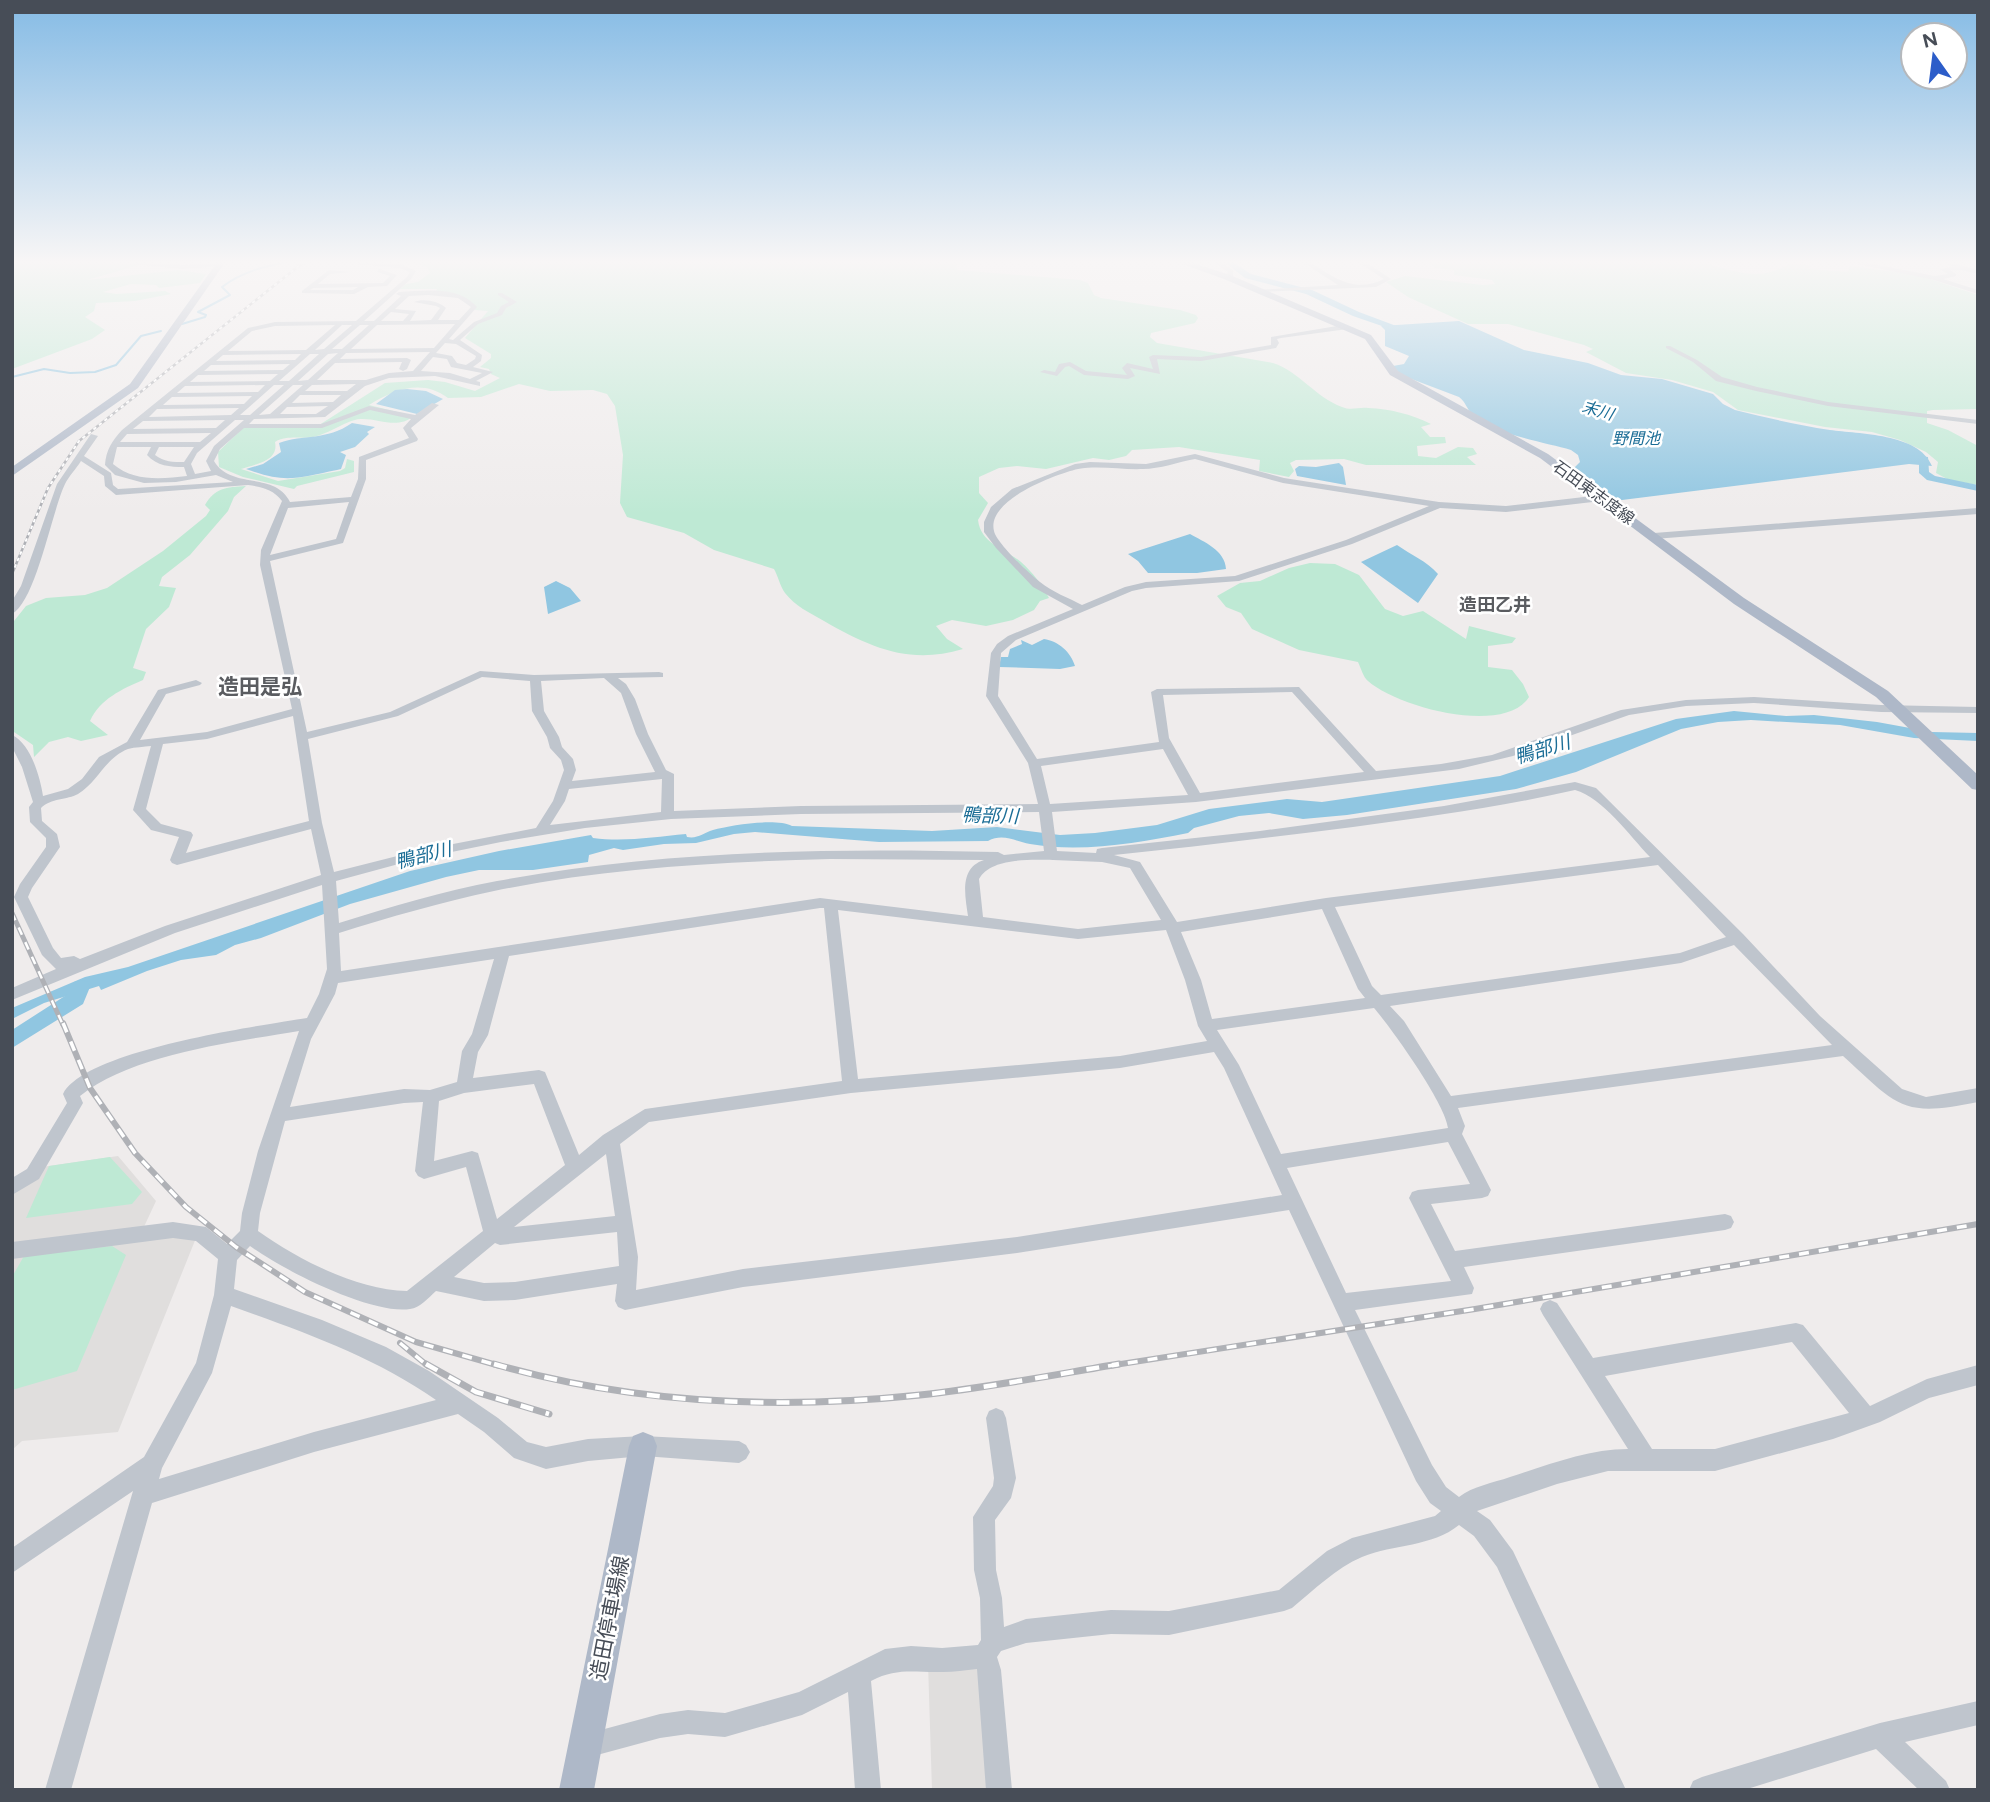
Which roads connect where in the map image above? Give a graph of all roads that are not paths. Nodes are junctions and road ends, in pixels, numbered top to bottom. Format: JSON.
{"nodes":[{"id":1,"x":163,"y":345,"type":"edge"},
{"id":2,"x":229,"y":345,"type":"edge"},
{"id":3,"x":313,"y":345,"type":"edge"},
{"id":4,"x":333,"y":345,"type":"edge"},
{"id":5,"x":351,"y":345,"type":"edge"},
{"id":6,"x":445,"y":345,"type":"edge"},
{"id":7,"x":459,"y":345,"type":"edge"},
{"id":8,"x":1275,"y":345,"type":"edge"},
{"id":9,"x":1376,"y":345,"type":"edge"},
{"id":10,"x":1668,"y":347,"type":"dead end"},
{"id":11,"x":396,"y":350,"type":"junction"},
{"id":12,"x":326,"y":351,"type":"junction"},
{"id":13,"x":344,"y":351,"type":"junction"},
{"id":14,"x":308,"y":352,"type":"junction"},
{"id":15,"x":435,"y":352,"type":"junction"},
{"id":16,"x":220,"y":353,"type":"junction"},
{"id":17,"x":332,"y":361,"type":"junction"},
{"id":18,"x":362,"y":361,"type":"junction"},
{"id":19,"x":384,"y":361,"type":"junction"},
{"id":20,"x":296,"y":362,"type":"junction"},
{"id":21,"x":208,"y":363,"type":"junction"},
{"id":22,"x":469,"y":366,"type":"junction"},
{"id":23,"x":354,"y":368,"type":"dead end"},
{"id":24,"x":402,"y":369,"type":"junction"},
{"id":25,"x":284,"y":372,"type":"junction"},
{"id":26,"x":417,"y":372,"type":"junction"},
{"id":27,"x":1044,"y":372,"type":"dead end"},
{"id":28,"x":196,"y":373,"type":"junction"},
{"id":29,"x":383,"y":375,"type":"junction"},
{"id":30,"x":313,"y":379,"type":"junction"},
{"id":31,"x":292,"y":382,"type":"junction"},
{"id":32,"x":367,"y":382,"type":"junction"},
{"id":33,"x":272,"y":383,"type":"junction"},
{"id":34,"x":183,"y":384,"type":"junction"},
{"id":35,"x":297,"y":393,"type":"junction"},
{"id":36,"x":350,"y":393,"type":"junction"},
{"id":37,"x":259,"y":394,"type":"junction"},
{"id":38,"x":169,"y":395,"type":"junction"},
{"id":39,"x":335,"y":404,"type":"junction"},
{"id":40,"x":246,"y":405,"type":"junction"},
{"id":41,"x":285,"y":405,"type":"junction"},
{"id":42,"x":435,"y":405,"type":"dead end"},
{"id":43,"x":155,"y":407,"type":"junction"},
{"id":44,"x":252,"y":417,"type":"junction"},
{"id":45,"x":272,"y":417,"type":"junction"},
{"id":46,"x":232,"y":418,"type":"junction"},
{"id":47,"x":416,"y":418,"type":"junction"},
{"id":48,"x":141,"y":419,"type":"junction"},
{"id":49,"x":1978,"y":422,"type":"edge"},
{"id":50,"x":242,"y":426,"type":"junction"},
{"id":51,"x":217,"y":430,"type":"junction"},
{"id":52,"x":125,"y":432,"type":"junction"},
{"id":53,"x":94,"y":436,"type":"dead end"},
{"id":54,"x":156,"y":444,"type":"junction"},
{"id":55,"x":201,"y":444,"type":"junction"},
{"id":56,"x":114,"y":445,"type":"junction"},
{"id":57,"x":80,"y":457,"type":"junction"},
{"id":58,"x":187,"y":464,"type":"junction"},
{"id":59,"x":217,"y":472,"type":"junction"},
{"id":60,"x":12,"y":473,"type":"edge"},
{"id":61,"x":192,"y":477,"type":"junction"},
{"id":62,"x":249,"y":482,"type":"junction"},
{"id":63,"x":1601,"y":498,"type":"junction"},
{"id":64,"x":355,"y":499,"type":"junction"},
{"id":65,"x":286,"y":505,"type":"junction"},
{"id":66,"x":1439,"y":505,"type":"junction"},
{"id":67,"x":1978,"y":511,"type":"edge"},
{"id":68,"x":1654,"y":536,"type":"junction"},
{"id":69,"x":265,"y":559,"type":"junction"},
{"id":70,"x":1085,"y":608,"type":"junction"},
{"id":71,"x":12,"y":611,"type":"edge"},
{"id":72,"x":602,"y":674,"type":"junction"},
{"id":73,"x":659,"y":675,"type":"dead end"},
{"id":74,"x":535,"y":678,"type":"junction"},
{"id":75,"x":196,"y":683,"type":"dead end"},
{"id":76,"x":1902,"y":710,"type":"junction"},
{"id":77,"x":1978,"y":710,"type":"edge"},
{"id":78,"x":298,"y":711,"type":"junction"},
{"id":79,"x":302,"y":737,"type":"junction"},
{"id":80,"x":12,"y":739,"type":"edge"},
{"id":81,"x":158,"y":742,"type":"junction"},
{"id":82,"x":131,"y":745,"type":"junction"},
{"id":83,"x":1167,"y":745,"type":"junction"},
{"id":84,"x":18,"y":759,"type":"edge"},
{"id":85,"x":1034,"y":763,"type":"junction"},
{"id":86,"x":662,"y":774,"type":"junction"},
{"id":87,"x":1373,"y":775,"type":"junction"},
{"id":88,"x":1978,"y":785,"type":"edge"},
{"id":89,"x":565,"y":786,"type":"junction"},
{"id":90,"x":1196,"y":798,"type":"junction"},
{"id":91,"x":41,"y":801,"type":"junction"},
{"id":92,"x":1046,"y":812,"type":"junction"},
{"id":93,"x":667,"y":816,"type":"junction"},
{"id":94,"x":316,"y":823,"type":"junction"},
{"id":95,"x":540,"y":831,"type":"junction"},
{"id":96,"x":1055,"y":855,"type":"junction"},
{"id":97,"x":1008,"y":858,"type":"junction"},
{"id":98,"x":1662,"y":860,"type":"junction"},
{"id":99,"x":329,"y":882,"type":"junction"},
{"id":100,"x":830,"y":903,"type":"junction"},
{"id":101,"x":1326,"y":903,"type":"junction"},
{"id":102,"x":976,"y":922,"type":"junction"},
{"id":103,"x":332,"y":926,"type":"junction"},
{"id":104,"x":1172,"y":926,"type":"junction"},
{"id":105,"x":1738,"y":938,"type":"junction"},
{"id":106,"x":503,"y":951,"type":"junction"},
{"id":107,"x":93,"y":958,"type":"junction"},
{"id":108,"x":332,"y":978,"type":"junction"},
{"id":109,"x":12,"y":994,"type":"edge"},
{"id":110,"x":1378,"y":1002,"type":"junction"},
{"id":111,"x":310,"y":1023,"type":"junction"},
{"id":112,"x":1206,"y":1026,"type":"junction"},
{"id":113,"x":1217,"y":1045,"type":"junction"},
{"id":114,"x":1846,"y":1049,"type":"junction"},
{"id":115,"x":464,"y":1086,"type":"junction"},
{"id":116,"x":851,"y":1086,"type":"junction"},
{"id":117,"x":1978,"y":1095,"type":"edge"},
{"id":118,"x":430,"y":1097,"type":"junction"},
{"id":119,"x":1447,"y":1103,"type":"junction"},
{"id":120,"x":280,"y":1115,"type":"junction"},
{"id":121,"x":1453,"y":1134,"type":"junction"},
{"id":122,"x":609,"y":1140,"type":"junction"},
{"id":123,"x":1277,"y":1162,"type":"junction"},
{"id":124,"x":575,"y":1167,"type":"junction"},
{"id":125,"x":12,"y":1187,"type":"edge"},
{"id":126,"x":1294,"y":1201,"type":"junction"},
{"id":127,"x":1725,"y":1222,"type":"dead end"},
{"id":128,"x":625,"y":1223,"type":"junction"},
{"id":129,"x":494,"y":1234,"type":"junction"},
{"id":130,"x":249,"y":1235,"type":"junction"},
{"id":131,"x":12,"y":1251,"type":"edge"},
{"id":132,"x":228,"y":1255,"type":"junction"},
{"id":133,"x":1450,"y":1260,"type":"junction"},
{"id":134,"x":629,"y":1273,"type":"junction"},
{"id":135,"x":434,"y":1282,"type":"junction"},
{"id":136,"x":224,"y":1295,"type":"junction"},
{"id":137,"x":1341,"y":1303,"type":"junction"},
{"id":138,"x":1550,"y":1309,"type":"dead end"},
{"id":139,"x":1587,"y":1369,"type":"junction"},
{"id":140,"x":1978,"y":1375,"type":"edge"},
{"id":141,"x":458,"y":1404,"type":"junction"},
{"id":142,"x":996,"y":1418,"type":"dead end"},
{"id":143,"x":1866,"y":1418,"type":"junction"},
{"id":144,"x":643,"y":1447,"type":"junction"},
{"id":145,"x":739,"y":1451,"type":"dead end"},
{"id":146,"x":1647,"y":1460,"type":"junction"},
{"id":147,"x":152,"y":1465,"type":"junction"},
{"id":148,"x":142,"y":1496,"type":"junction"},
{"id":149,"x":1458,"y":1510,"type":"junction"},
{"id":150,"x":12,"y":1562,"type":"edge"},
{"id":151,"x":989,"y":1649,"type":"junction"},
{"id":152,"x":859,"y":1676,"type":"junction"},
{"id":153,"x":1978,"y":1713,"type":"edge"},
{"id":154,"x":1880,"y":1735,"type":"junction"},
{"id":155,"x":584,"y":1746,"type":"junction"},
{"id":156,"x":58,"y":1790,"type":"edge"},
{"id":157,"x":576,"y":1790,"type":"edge"},
{"id":158,"x":868,"y":1790,"type":"edge"},
{"id":159,"x":999,"y":1790,"type":"edge"},
{"id":160,"x":1613,"y":1790,"type":"edge"},
{"id":161,"x":1702,"y":1790,"type":"edge"},
{"id":162,"x":1937,"y":1790,"type":"edge"}],
"edges":[{"from":1,"to":60,"type":"main road"},
{"from":2,"to":16,"type":"street"},
{"from":3,"to":14,"type":"street"},
{"from":4,"to":12,"type":"street"},
{"from":5,"to":13,"type":"street"},
{"from":6,"to":15,"type":"street"},
{"from":7,"to":22,"type":"street"},
{"from":8,"to":27,"type":"street"},
{"from":9,"to":63,"type":"main road","name":"石田東志度線"},
{"from":10,"to":49,"type":"street"},
{"from":11,"to":13,"type":"street"},
{"from":11,"to":15,"type":"street"},
{"from":11,"to":19,"type":"street"},
{"from":12,"to":13,"type":"street"},
{"from":12,"to":14,"type":"street"},
{"from":12,"to":31,"type":"street"},
{"from":13,"to":17,"type":"street"},
{"from":14,"to":16,"type":"street"},
{"from":14,"to":20,"type":"street"},
{"from":15,"to":22,"type":"street"},
{"from":15,"to":26,"type":"street"},
{"from":16,"to":21,"type":"street"},
{"from":17,"to":18,"type":"street"},
{"from":17,"to":30,"type":"street"},
{"from":18,"to":19,"type":"street"},
{"from":18,"to":23,"type":"street"},
{"from":19,"to":24,"type":"street"},
{"from":19,"to":29,"type":"street"},
{"from":20,"to":21,"type":"street"},
{"from":20,"to":25,"type":"street"},
{"from":21,"to":28,"type":"street"},
{"from":22,"to":26,"type":"street"},
{"from":24,"to":26,"type":"street"},
{"from":24,"to":29,"type":"street"},
{"from":25,"to":28,"type":"street"},
{"from":25,"to":33,"type":"street"},
{"from":26,"to":29,"type":"street"},
{"from":28,"to":34,"type":"street"},
{"from":29,"to":30,"type":"street"},
{"from":29,"to":32,"type":"street"},
{"from":30,"to":31,"type":"street"},
{"from":30,"to":32,"type":"street"},
{"from":30,"to":35,"type":"street"},
{"from":31,"to":33,"type":"street"},
{"from":31,"to":44,"type":"street"},
{"from":32,"to":36,"type":"street"},
{"from":33,"to":34,"type":"street"},
{"from":33,"to":37,"type":"street"},
{"from":34,"to":38,"type":"street"},
{"from":35,"to":36,"type":"street"},
{"from":35,"to":41,"type":"street"},
{"from":36,"to":39,"type":"street"},
{"from":37,"to":38,"type":"street"},
{"from":37,"to":40,"type":"street"},
{"from":38,"to":43,"type":"street"},
{"from":39,"to":41,"type":"street"},
{"from":39,"to":45,"type":"street"},
{"from":40,"to":43,"type":"street"},
{"from":40,"to":46,"type":"street"},
{"from":41,"to":45,"type":"street"},
{"from":42,"to":47,"type":"street"},
{"from":43,"to":48,"type":"street"},
{"from":44,"to":45,"type":"street"},
{"from":44,"to":46,"type":"street"},
{"from":44,"to":50,"type":"street"},
{"from":46,"to":48,"type":"street"},
{"from":46,"to":51,"type":"street"},
{"from":47,"to":50,"type":"street"},
{"from":47,"to":64,"type":"street"},
{"from":48,"to":52,"type":"street"},
{"from":50,"to":59,"type":"street"},
{"from":51,"to":52,"type":"street"},
{"from":51,"to":55,"type":"street"},
{"from":52,"to":56,"type":"street"},
{"from":53,"to":57,"type":"street"},
{"from":54,"to":55,"type":"street"},
{"from":54,"to":56,"type":"street"},
{"from":54,"to":58,"type":"street"},
{"from":55,"to":58,"type":"street"},
{"from":56,"to":61,"type":"street"},
{"from":57,"to":62,"type":"street"},
{"from":57,"to":71,"type":"street"},
{"from":58,"to":61,"type":"street"},
{"from":59,"to":61,"type":"street"},
{"from":59,"to":62,"type":"street"},
{"from":62,"to":65,"type":"street"},
{"from":63,"to":66,"type":"street"},
{"from":63,"to":68,"type":"main road","name":"石田東志度線"},
{"from":64,"to":65,"type":"street"},
{"from":64,"to":69,"type":"street"},
{"from":65,"to":69,"type":"street"},
{"from":66,"to":70,"type":"street"},
{"from":66,"to":70,"type":"street"},
{"from":67,"to":68,"type":"street"},
{"from":68,"to":76,"type":"main road","name":"石田東志度線"},
{"from":69,"to":78,"type":"street"},
{"from":70,"to":85,"type":"street"},
{"from":72,"to":73,"type":"street"},
{"from":72,"to":74,"type":"street"},
{"from":72,"to":86,"type":"street"},
{"from":74,"to":79,"type":"street"},
{"from":74,"to":89,"type":"street"},
{"from":75,"to":82,"type":"street"},
{"from":76,"to":77,"type":"street"},
{"from":76,"to":87,"type":"street"},
{"from":76,"to":88,"type":"main road","name":"石田東志度線"},
{"from":78,"to":79,"type":"street"},
{"from":78,"to":81,"type":"street"},
{"from":79,"to":94,"type":"street"},
{"from":80,"to":84,"type":"street"},
{"from":81,"to":82,"type":"street"},
{"from":81,"to":94,"type":"street"},
{"from":82,"to":91,"type":"street"},
{"from":83,"to":85,"type":"street"},
{"from":83,"to":87,"type":"street"},
{"from":83,"to":90,"type":"street"},
{"from":84,"to":91,"type":"street"},
{"from":85,"to":92,"type":"street"},
{"from":86,"to":89,"type":"street"},
{"from":86,"to":93,"type":"street"},
{"from":87,"to":90,"type":"street"},
{"from":89,"to":95,"type":"street"},
{"from":90,"to":92,"type":"street"},
{"from":91,"to":107,"type":"street"},
{"from":92,"to":93,"type":"street"},
{"from":92,"to":96,"type":"street"},
{"from":93,"to":95,"type":"street"},
{"from":94,"to":99,"type":"street"},
{"from":95,"to":99,"type":"street"},
{"from":96,"to":97,"type":"street"},
{"from":96,"to":98,"type":"street"},
{"from":96,"to":104,"type":"street"},
{"from":97,"to":102,"type":"street"},
{"from":97,"to":103,"type":"street"},
{"from":98,"to":101,"type":"street"},
{"from":98,"to":105,"type":"street"},
{"from":99,"to":103,"type":"street"},
{"from":99,"to":107,"type":"street"},
{"from":100,"to":102,"type":"street"},
{"from":100,"to":106,"type":"street"},
{"from":100,"to":116,"type":"street"},
{"from":101,"to":104,"type":"street"},
{"from":101,"to":110,"type":"street"},
{"from":102,"to":104,"type":"street"},
{"from":103,"to":108,"type":"street"},
{"from":104,"to":112,"type":"street"},
{"from":105,"to":110,"type":"street"},
{"from":105,"to":114,"type":"street"},
{"from":106,"to":108,"type":"street"},
{"from":106,"to":115,"type":"street"},
{"from":107,"to":109,"type":"street"},
{"from":108,"to":111,"type":"street"},
{"from":110,"to":112,"type":"street"},
{"from":110,"to":119,"type":"street"},
{"from":111,"to":120,"type":"street"},
{"from":111,"to":125,"type":"street"},
{"from":112,"to":113,"type":"street"},
{"from":113,"to":116,"type":"street"},
{"from":113,"to":123,"type":"street"},
{"from":114,"to":117,"type":"street"},
{"from":114,"to":119,"type":"street"},
{"from":115,"to":118,"type":"street"},
{"from":115,"to":124,"type":"street"},
{"from":116,"to":122,"type":"street"},
{"from":118,"to":120,"type":"street"},
{"from":118,"to":129,"type":"street"},
{"from":119,"to":121,"type":"street"},
{"from":120,"to":130,"type":"street"},
{"from":121,"to":123,"type":"street"},
{"from":121,"to":133,"type":"street"},
{"from":122,"to":124,"type":"street"},
{"from":122,"to":128,"type":"street"},
{"from":123,"to":126,"type":"street"},
{"from":124,"to":129,"type":"street"},
{"from":126,"to":134,"type":"street"},
{"from":126,"to":137,"type":"street"},
{"from":127,"to":133,"type":"street"},
{"from":128,"to":129,"type":"street"},
{"from":128,"to":134,"type":"street"},
{"from":129,"to":135,"type":"street"},
{"from":130,"to":132,"type":"street"},
{"from":130,"to":135,"type":"street"},
{"from":131,"to":132,"type":"street"},
{"from":132,"to":136,"type":"street"},
{"from":133,"to":137,"type":"street"},
{"from":134,"to":135,"type":"street"},
{"from":136,"to":141,"type":"street"},
{"from":136,"to":147,"type":"street"},
{"from":137,"to":149,"type":"street"},
{"from":138,"to":139,"type":"street"},
{"from":139,"to":143,"type":"street"},
{"from":139,"to":146,"type":"street"},
{"from":140,"to":143,"type":"street"},
{"from":141,"to":144,"type":"street"},
{"from":141,"to":148,"type":"street"},
{"from":142,"to":151,"type":"street"},
{"from":143,"to":146,"type":"street"},
{"from":144,"to":145,"type":"street"},
{"from":144,"to":155,"type":"main road","name":"造田停車場線"},
{"from":146,"to":149,"type":"street"},
{"from":147,"to":148,"type":"street"},
{"from":147,"to":150,"type":"street"},
{"from":148,"to":156,"type":"street"},
{"from":149,"to":151,"type":"street"},
{"from":149,"to":160,"type":"street"},
{"from":151,"to":152,"type":"street"},
{"from":151,"to":159,"type":"street"},
{"from":152,"to":155,"type":"street"},
{"from":152,"to":158,"type":"street"},
{"from":153,"to":154,"type":"street"},
{"from":154,"to":161,"type":"street"},
{"from":154,"to":162,"type":"street"},
{"from":155,"to":157,"type":"main road","name":"造田停車場線"}]}
